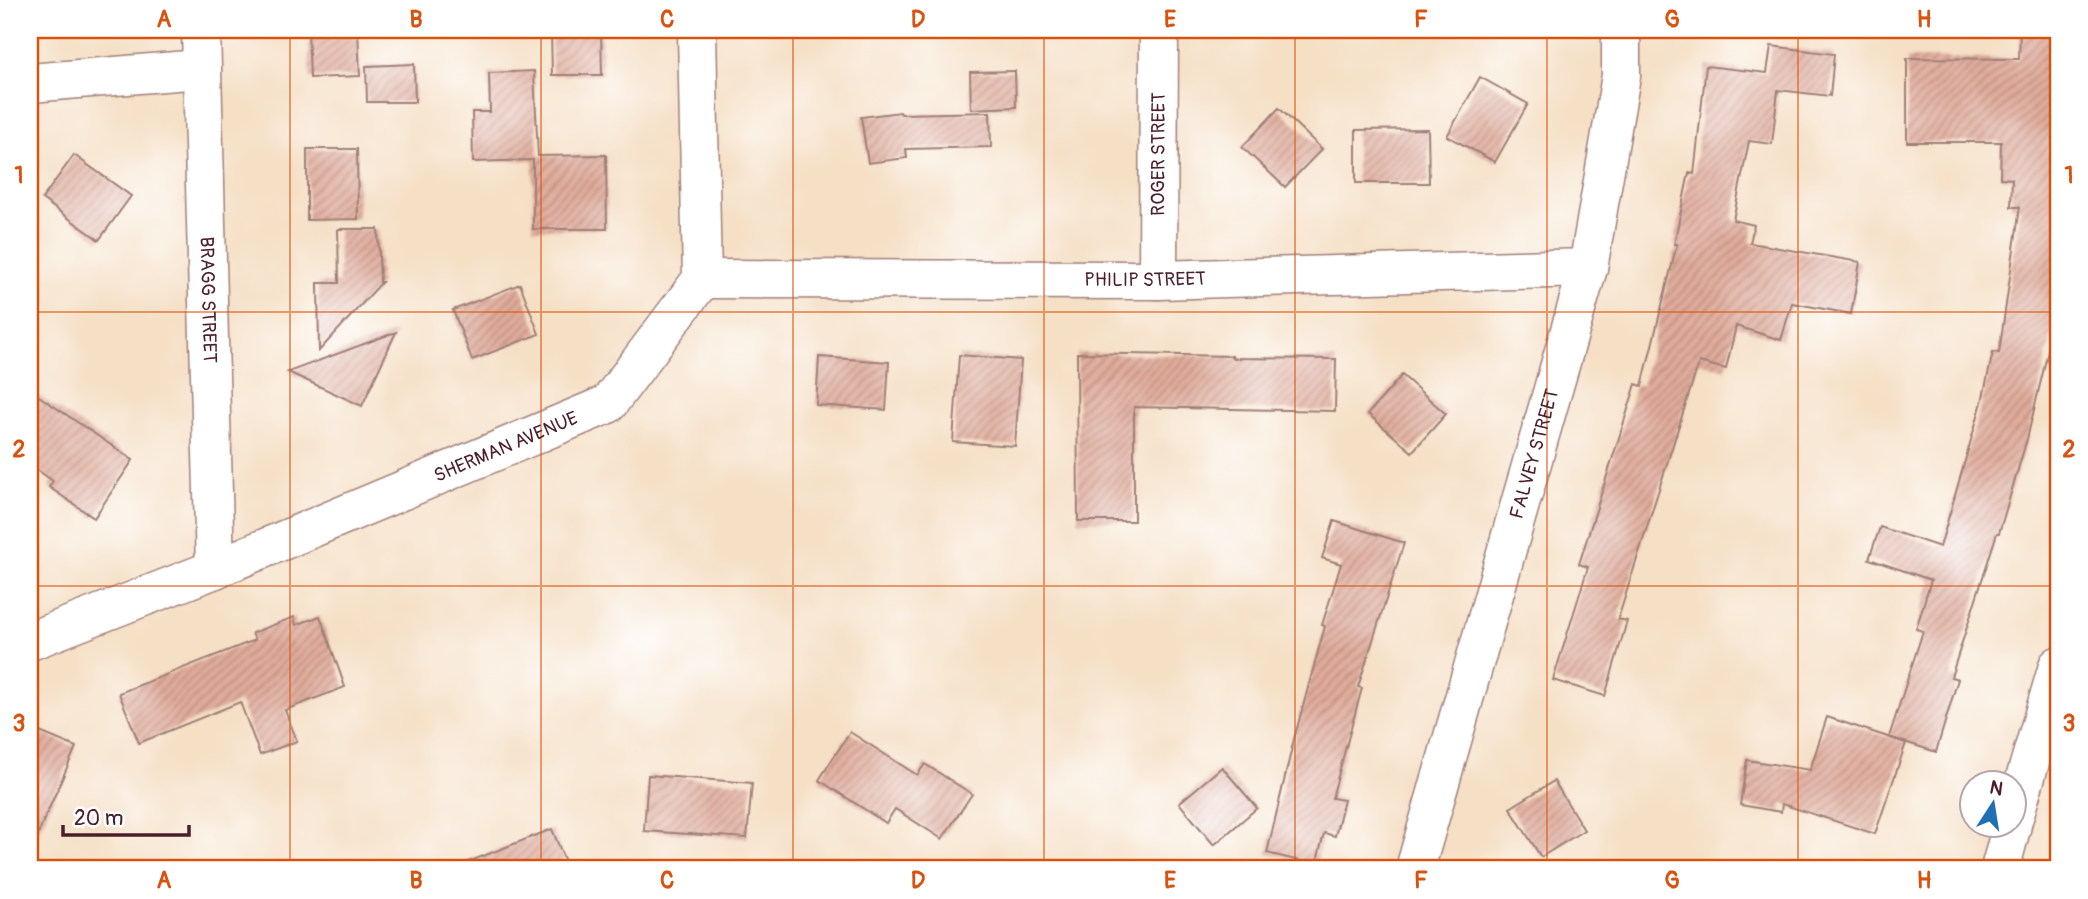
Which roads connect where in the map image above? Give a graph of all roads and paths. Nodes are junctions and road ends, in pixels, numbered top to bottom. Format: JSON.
{"nodes":[{"id":1,"x":201,"y":30,"type":"edge"},
{"id":2,"x":697,"y":30,"type":"edge"},
{"id":3,"x":1159,"y":30,"type":"edge"},
{"id":4,"x":1621,"y":30,"type":"edge"},
{"id":5,"x":200,"y":69,"type":"junction"},
{"id":6,"x":30,"y":83,"type":"edge"},
{"id":7,"x":1588,"y":268,"type":"junction"},
{"id":8,"x":702,"y":279,"type":"junction"},
{"id":9,"x":1158,"y":280,"type":"junction"},
{"id":10,"x":215,"y":569,"type":"junction"},
{"id":11,"x":30,"y":641,"type":"edge"},
{"id":12,"x":2058,"y":666,"type":"edge"},
{"id":13,"x":2028,"y":769,"type":"edge"},
{"id":14,"x":2008,"y":839,"type":"edge"},
{"id":15,"x":1415,"y":869,"type":"edge"},
{"id":16,"x":2000,"y":869,"type":"edge"}],
"edges":[{"from":1,"to":5,"type":"street","name":"BRAGG STREET"},
{"from":2,"to":8,"type":"street"},
{"from":3,"to":9,"type":"street","name":"ROGER STREET"},
{"from":4,"to":7,"type":"street","name":"FALVEY STREET"},
{"from":5,"to":6,"type":"street"},
{"from":5,"to":10,"type":"street","name":"BRAGG STREET"},
{"from":7,"to":9,"type":"street","name":"PHILIP STREET"},
{"from":7,"to":15,"type":"street","name":"FALVEY STREET"},
{"from":8,"to":9,"type":"street","name":"PHILIP STREET"},
{"from":8,"to":10,"type":"street","name":"SHERMAN AVENUE"},
{"from":10,"to":11,"type":"street","name":"SHERMAN AVENUE"},
{"from":12,"to":13,"type":"street"},
{"from":14,"to":16,"type":"street"}]}
